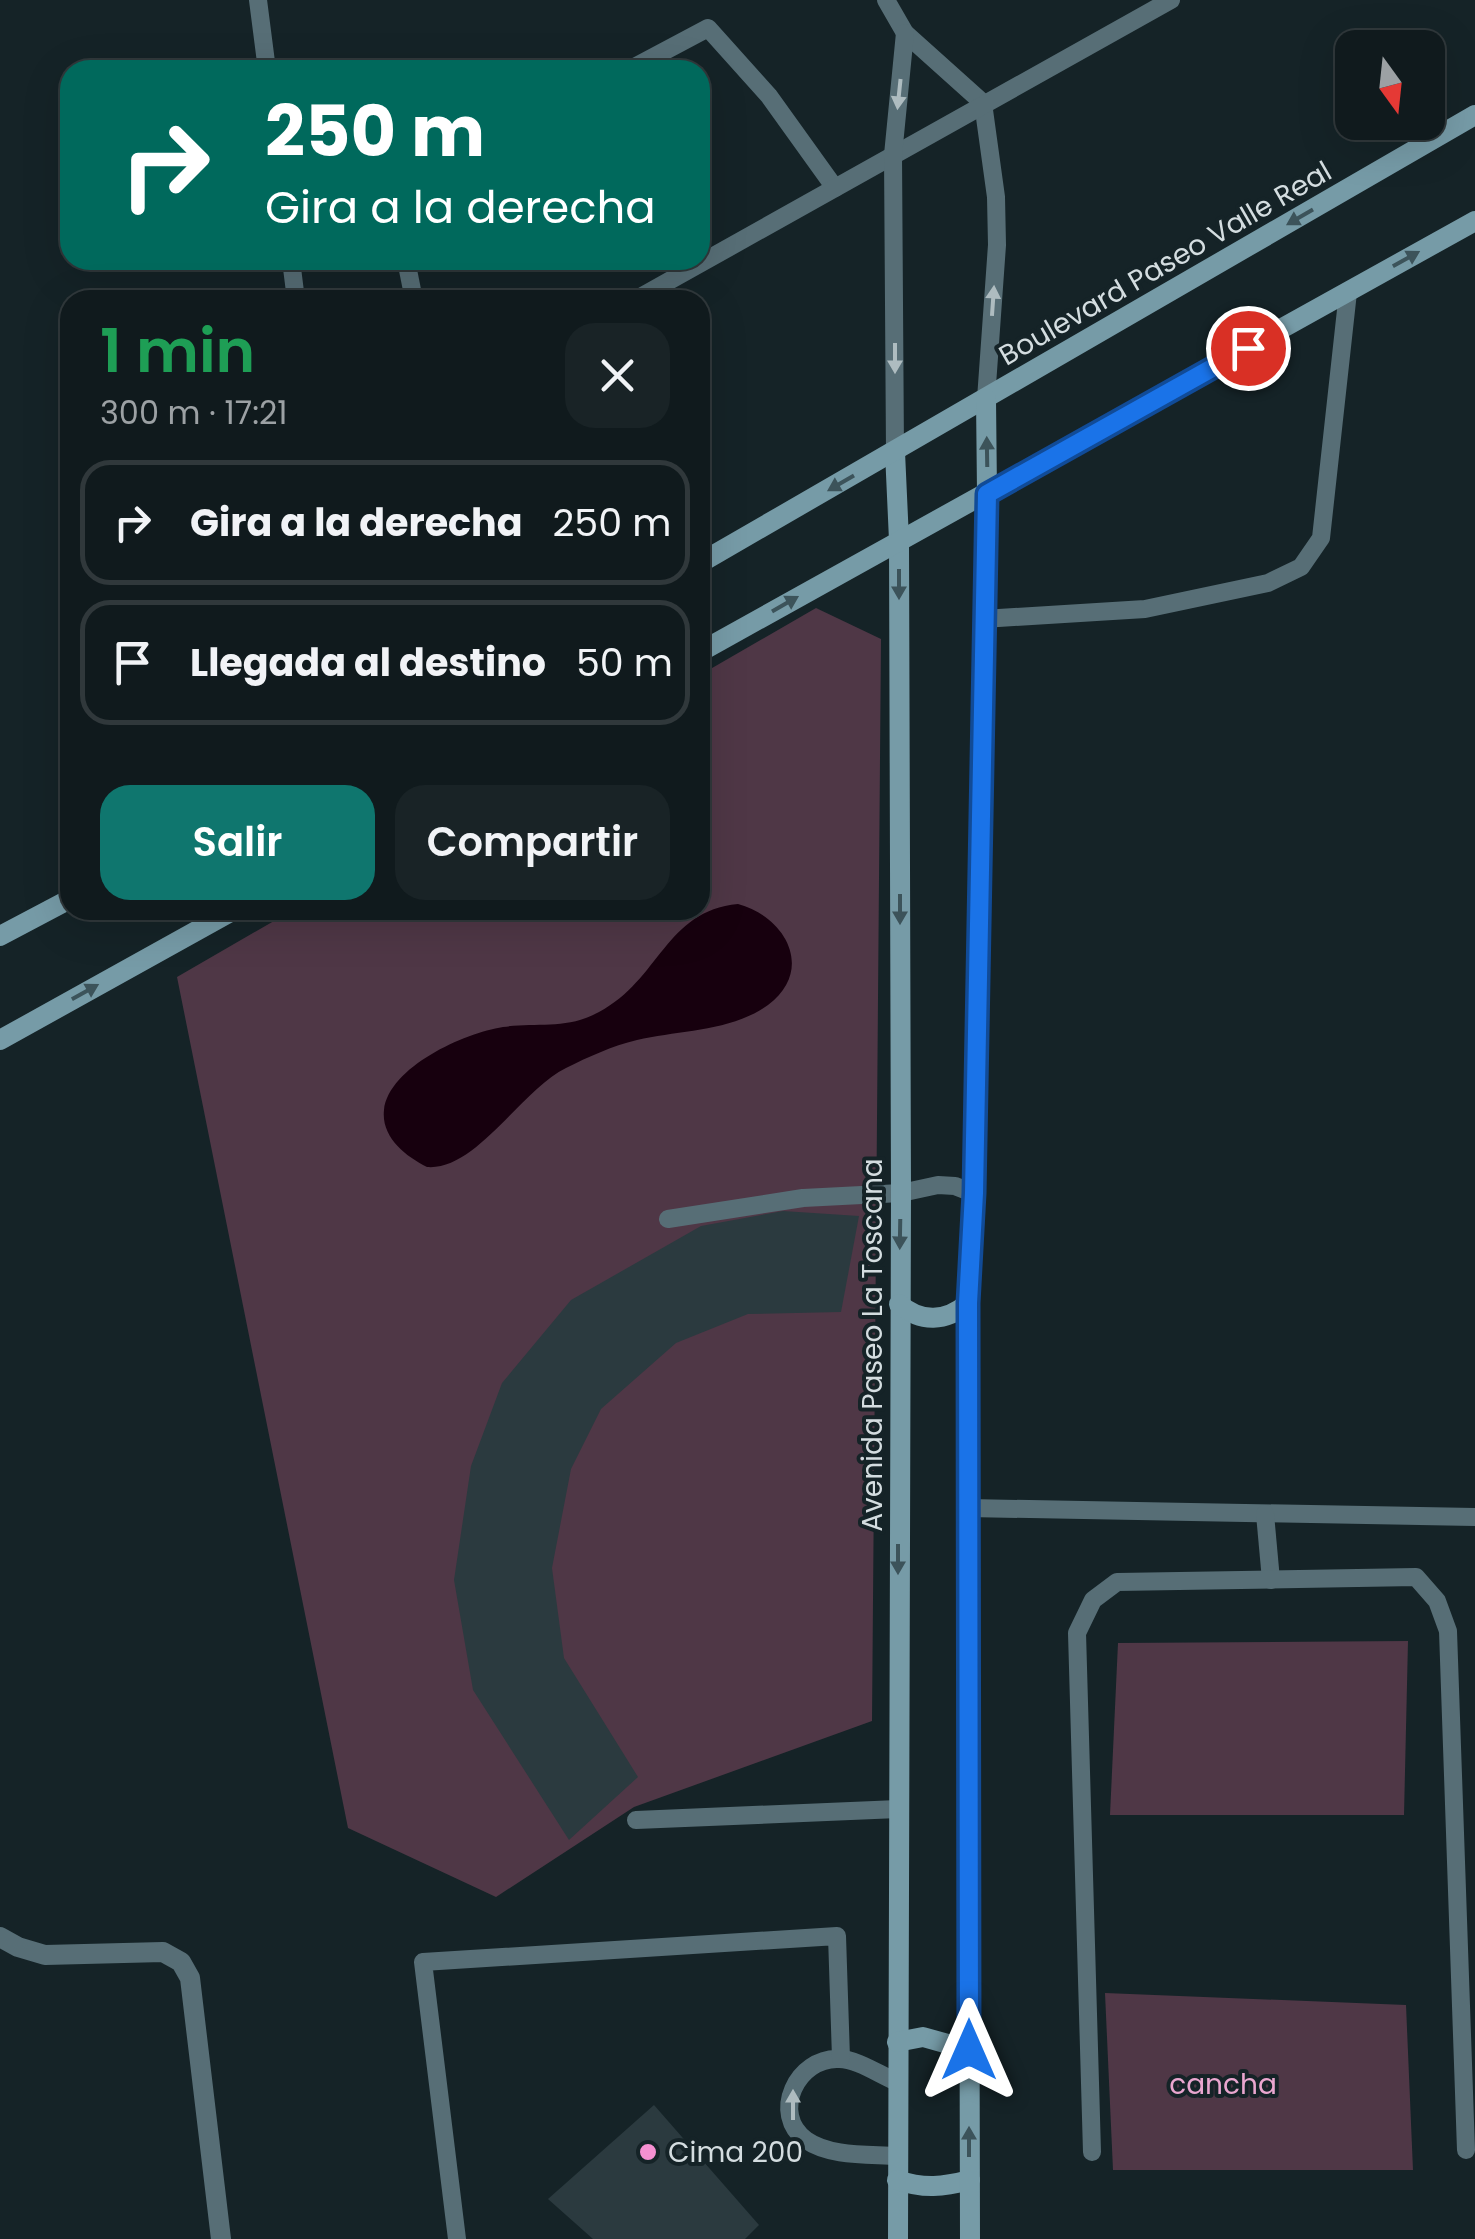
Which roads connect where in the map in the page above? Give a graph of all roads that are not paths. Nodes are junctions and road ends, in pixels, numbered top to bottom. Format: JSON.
{"nodes":[{"id":1,"x":258,"y":0,"type":"edge"},
{"id":2,"x":886,"y":0,"type":"edge"},
{"id":3,"x":1171,"y":0,"type":"edge"},
{"id":4,"x":905,"y":32,"type":"junction"},
{"id":5,"x":266,"y":60,"type":"edge"},
{"id":6,"x":649,"y":60,"type":"edge"},
{"id":7,"x":983,"y":103,"type":"junction"},
{"id":8,"x":1475,"y":115,"type":"edge"},
{"id":9,"x":893,"y":155,"type":"junction"},
{"id":10,"x":835,"y":188,"type":"junction"},
{"id":11,"x":1475,"y":221,"type":"edge"},
{"id":12,"x":710,"y":258,"type":"edge"},
{"id":13,"x":689,"y":270,"type":"edge"},
{"id":14,"x":653,"y":290,"type":"edge"},
{"id":15,"x":1348,"y":292,"type":"junction"},
{"id":16,"x":986,"y":399,"type":"junction"},
{"id":17,"x":896,"y":452,"type":"junction"},
{"id":18,"x":987,"y":494,"type":"junction"},
{"id":19,"x":898,"y":540,"type":"junction"},
{"id":20,"x":710,"y":559,"type":"edge"},
{"id":21,"x":983,"y":619,"type":"junction"},
{"id":22,"x":710,"y":646,"type":"edge"},
{"id":23,"x":60,"y":904,"type":"edge"},
{"id":24,"x":216,"y":920,"type":"edge"},
{"id":25,"x":0,"y":936,"type":"edge"},
{"id":26,"x":0,"y":1040,"type":"edge"},
{"id":27,"x":901,"y":1193,"type":"junction"},
{"id":28,"x":974,"y":1193,"type":"junction"},
{"id":29,"x":668,"y":1219,"type":"dead end"},
{"id":30,"x":968,"y":1303,"type":"junction"},
{"id":31,"x":900,"y":1304,"type":"junction"},
{"id":32,"x":968,"y":1508,"type":"junction"},
{"id":33,"x":1265,"y":1514,"type":"junction"},
{"id":34,"x":1475,"y":1518,"type":"edge"},
{"id":35,"x":1271,"y":1580,"type":"junction"},
{"id":36,"x":898,"y":1809,"type":"junction"},
{"id":37,"x":636,"y":1820,"type":"dead end"},
{"id":38,"x":0,"y":1937,"type":"edge"},
{"id":39,"x":897,"y":2042,"type":"junction"},
{"id":40,"x":969,"y":2050,"type":"junction"},
{"id":41,"x":841,"y":2058,"type":"junction"},
{"id":42,"x":897,"y":2082,"type":"junction"},
{"id":43,"x":1466,"y":2150,"type":"dead end"},
{"id":44,"x":1092,"y":2152,"type":"dead end"},
{"id":45,"x":897,"y":2156,"type":"junction"},
{"id":46,"x":897,"y":2180,"type":"junction"},
{"id":47,"x":970,"y":2180,"type":"junction"},
{"id":48,"x":221,"y":2239,"type":"edge"},
{"id":49,"x":457,"y":2239,"type":"edge"},
{"id":50,"x":898,"y":2239,"type":"edge"},
{"id":51,"x":970,"y":2239,"type":"edge"}],
"edges":[{"from":1,"to":5,"type":"lane"},
{"from":2,"to":4,"type":"lane"},
{"from":3,"to":7,"type":"lane"},
{"from":4,"to":7,"type":"lane"},
{"from":4,"to":9,"type":"lane","one_way":true},
{"from":6,"to":10,"type":"lane"},
{"from":7,"to":9,"type":"lane"},
{"from":16,"to":7,"type":"lane","one_way":true},
{"from":8,"to":16,"type":"street","name":"Boulevard Paseo Valle Real","one_way":true},
{"from":9,"to":10,"type":"lane"},
{"from":9,"to":17,"type":"lane","one_way":true},
{"from":10,"to":12,"type":"lane"},
{"from":15,"to":11,"type":"street","one_way":true},
{"from":13,"to":14,"type":"lane"},
{"from":15,"to":18,"type":"street"},
{"from":15,"to":21,"type":"lane"},
{"from":16,"to":17,"type":"street","name":"Boulevard Paseo Valle Real"},
{"from":18,"to":16,"type":"street","one_way":true},
{"from":17,"to":19,"type":"street","name":"Avenida Paseo La Toscana"},
{"from":17,"to":20,"type":"street","name":"Boulevard Paseo Valle Real","one_way":true},
{"from":18,"to":19,"type":"street"},
{"from":18,"to":21,"type":"street"},
{"from":22,"to":19,"type":"street","one_way":true},
{"from":19,"to":27,"type":"street","name":"Avenida Paseo La Toscana","one_way":true},
{"from":21,"to":28,"type":"street"},
{"from":23,"to":25,"type":"street"},
{"from":26,"to":24,"type":"street","one_way":true},
{"from":27,"to":28,"type":"lane"},
{"from":27,"to":29,"type":"lane"},
{"from":27,"to":31,"type":"street","name":"Avenida Paseo La Toscana","one_way":true},
{"from":28,"to":30,"type":"street"},
{"from":30,"to":31,"type":"street"},
{"from":30,"to":32,"type":"street"},
{"from":31,"to":36,"type":"street","name":"Avenida Paseo La Toscana","one_way":true},
{"from":32,"to":33,"type":"lane"},
{"from":32,"to":40,"type":"street"},
{"from":33,"to":34,"type":"lane"},
{"from":33,"to":35,"type":"lane"},
{"from":35,"to":43,"type":"lane"},
{"from":35,"to":44,"type":"lane"},
{"from":36,"to":37,"type":"lane"},
{"from":36,"to":39,"type":"street","name":"Avenida Paseo La Toscana"},
{"from":38,"to":48,"type":"street"},
{"from":39,"to":40,"type":"street"},
{"from":39,"to":42,"type":"street","name":"Avenida Paseo La Toscana"},
{"from":47,"to":40,"type":"street","one_way":true},
{"from":41,"to":42,"type":"lane"},
{"from":45,"to":41,"type":"lane","one_way":true},
{"from":41,"to":49,"type":"lane"},
{"from":42,"to":45,"type":"street","name":"Avenida Paseo La Toscana"},
{"from":45,"to":46,"type":"street","name":"Avenida Paseo La Toscana"},
{"from":46,"to":47,"type":"street"},
{"from":46,"to":50,"type":"street","name":"Avenida Paseo La Toscana"},
{"from":47,"to":51,"type":"street"}]}
